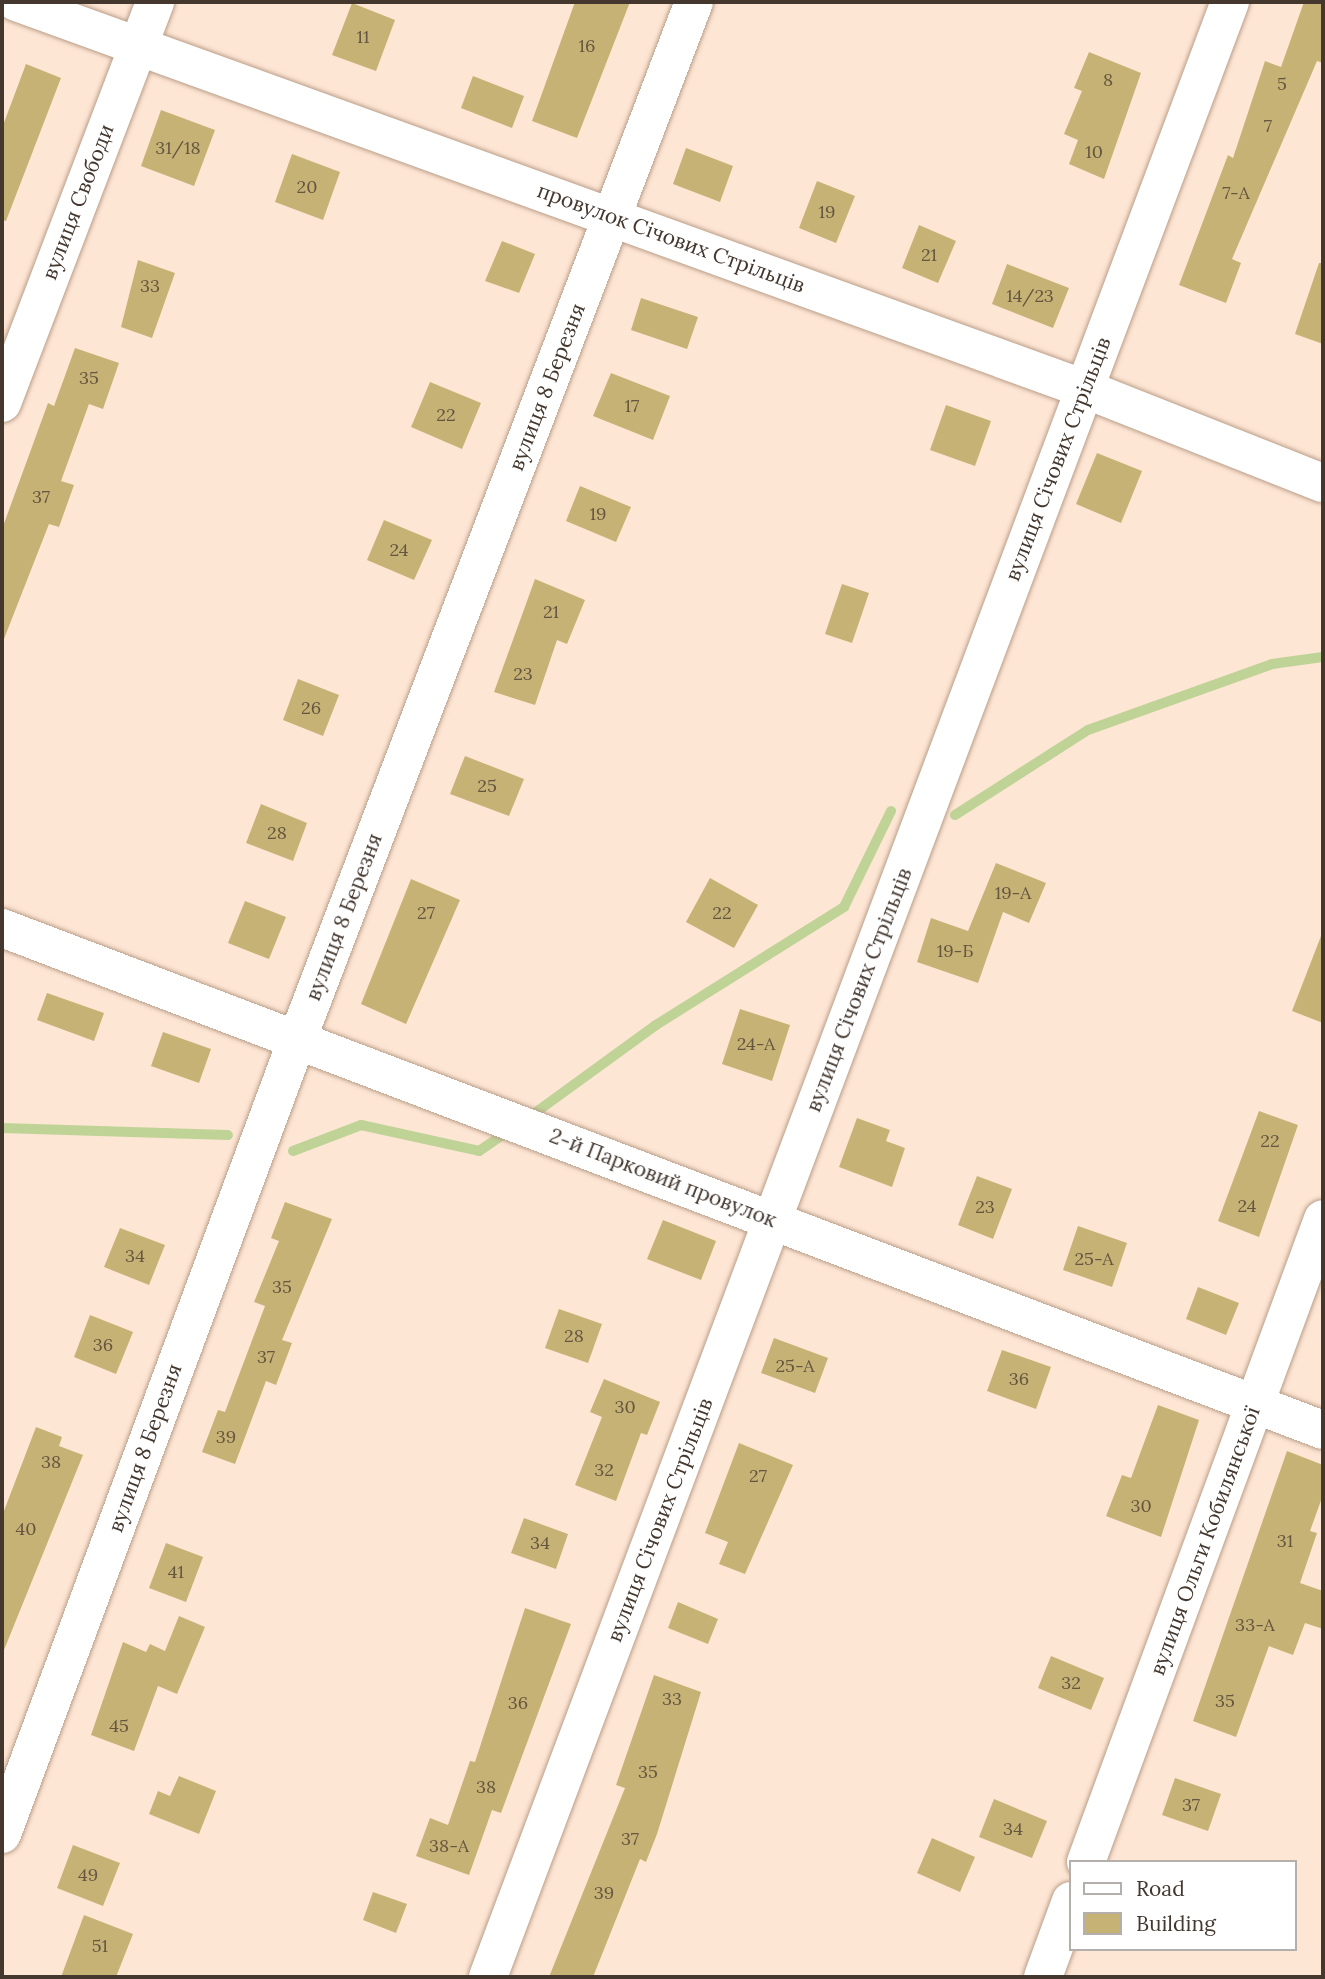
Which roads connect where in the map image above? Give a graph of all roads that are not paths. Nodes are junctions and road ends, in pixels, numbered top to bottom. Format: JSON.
{"nodes":[{"id":1,"x":16,"y":2,"type":"edge"},
{"id":2,"x":155,"y":2,"type":"edge"},
{"id":3,"x":694,"y":2,"type":"edge"},
{"id":4,"x":1230,"y":2,"type":"edge"},
{"id":5,"x":138,"y":47,"type":"junction"},
{"id":6,"x":612,"y":216,"type":"junction"},
{"id":7,"x":1085,"y":389,"type":"junction"},
{"id":8,"x":2,"y":402,"type":"edge"},
{"id":9,"x":1323,"y":483,"type":"edge"},
{"id":10,"x":2,"y":928,"type":"edge"},
{"id":11,"x":297,"y":1040,"type":"junction"},
{"id":12,"x":1323,"y":1219,"type":"edge"},
{"id":13,"x":773,"y":1220,"type":"junction"},
{"id":14,"x":1255,"y":1406,"type":"junction"},
{"id":15,"x":1323,"y":1430,"type":"edge"},
{"id":16,"x":2,"y":1835,"type":"edge"},
{"id":17,"x":1087,"y":1860,"type":"edge"},
{"id":18,"x":1070,"y":1904,"type":"edge"},
{"id":19,"x":488,"y":1977,"type":"edge"},
{"id":20,"x":1043,"y":1977,"type":"edge"}],
"edges":[{"from":1,"to":5,"type":"street","name":"провулок Січових Стрільців"},
{"from":2,"to":5,"type":"street","name":"вулиця Свободи"},
{"from":3,"to":6,"type":"street","name":"вулиця 8 Березня"},
{"from":4,"to":7,"type":"street","name":"вулиця Січових Стрільців"},
{"from":5,"to":6,"type":"street","name":"провулок Січових Стрільців"},
{"from":5,"to":8,"type":"street","name":"вулиця Свободи"},
{"from":6,"to":7,"type":"street","name":"провулок Січових Стрільців"},
{"from":6,"to":11,"type":"street","name":"вулиця 8 Березня"},
{"from":7,"to":9,"type":"street","name":"провулок Січових Стрільців"},
{"from":7,"to":13,"type":"street","name":"вулиця Січових Стрільців"},
{"from":10,"to":11,"type":"street","name":"2-й Парковий провулок"},
{"from":11,"to":13,"type":"street","name":"2-й Парковий провулок"},
{"from":11,"to":16,"type":"street","name":"вулиця 8 Березня"},
{"from":12,"to":14,"type":"street","name":"вулиця Ольги Кобилянської"},
{"from":13,"to":14,"type":"street","name":"2-й Парковий провулок"},
{"from":13,"to":19,"type":"street","name":"вулиця Січових Стрільців"},
{"from":14,"to":15,"type":"street","name":"2-й Парковий провулок"},
{"from":14,"to":17,"type":"street","name":"вулиця Ольги Кобилянської"},
{"from":18,"to":20,"type":"street"}]}
